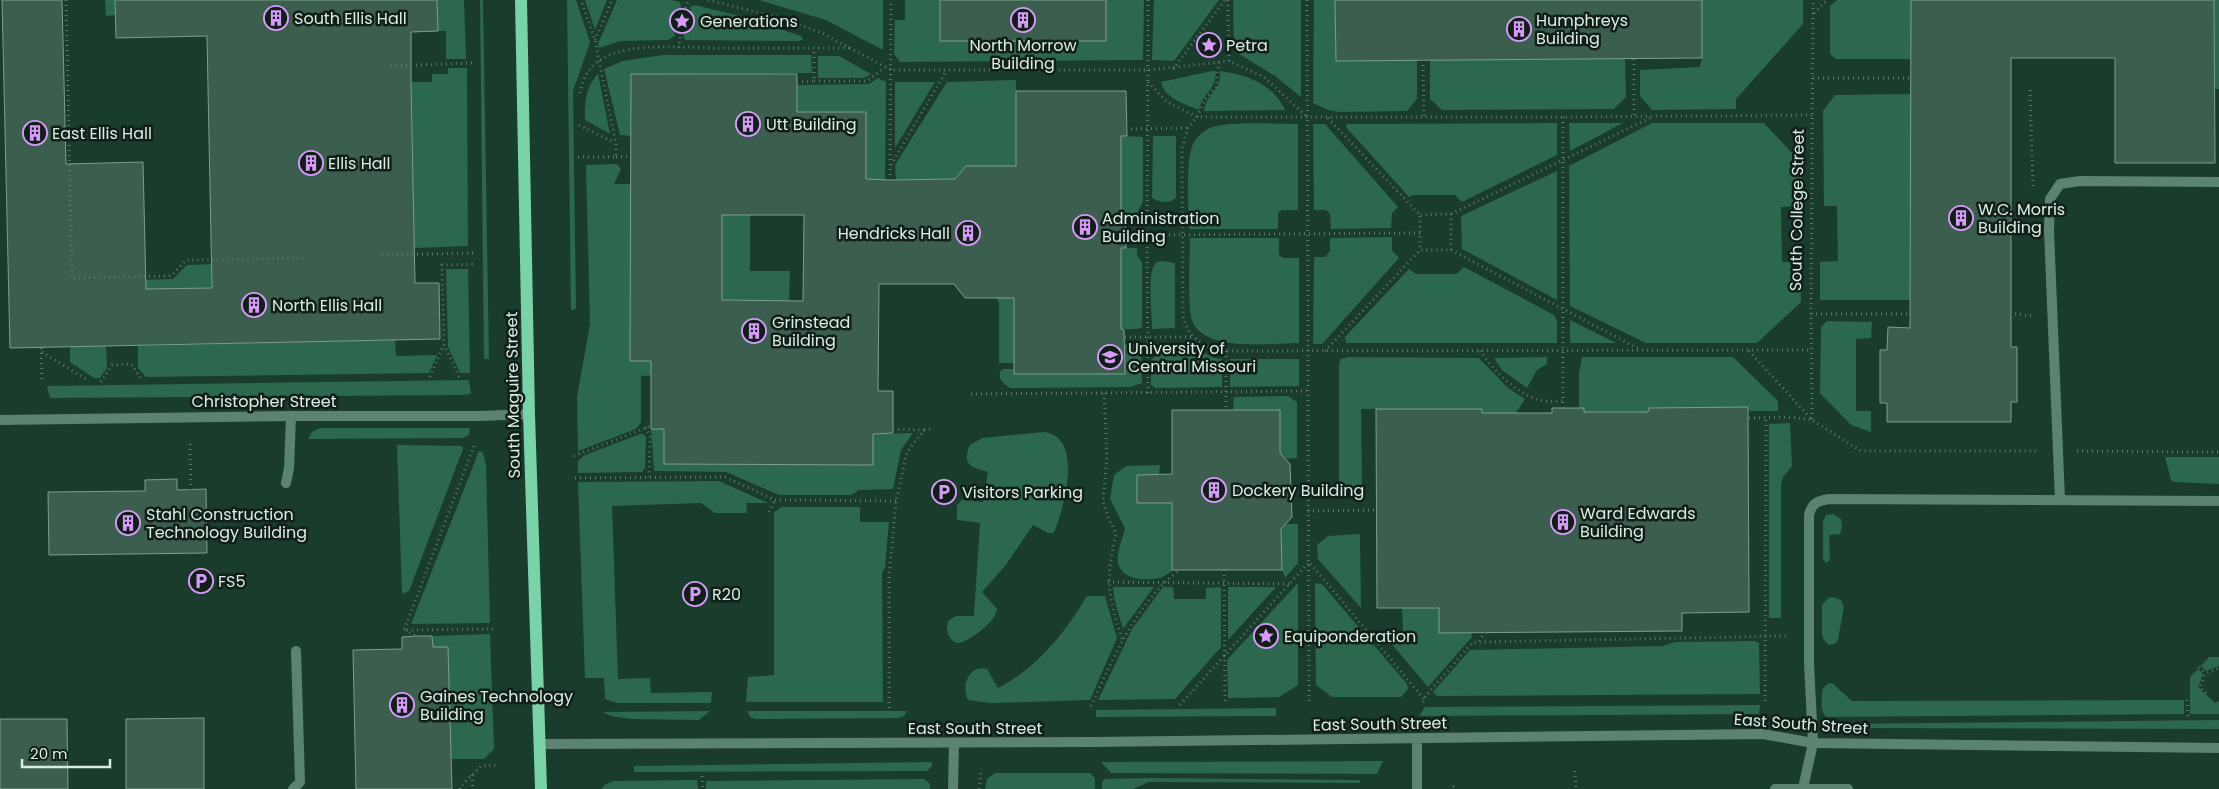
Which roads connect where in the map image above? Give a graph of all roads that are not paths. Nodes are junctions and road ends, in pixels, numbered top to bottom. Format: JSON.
{"nodes":[{"id":1,"x":521,"y":0,"type":"edge"},
{"id":2,"x":2219,"y":182,"type":"edge"},
{"id":3,"x":529,"y":414,"type":"junction"},
{"id":4,"x":291,"y":416,"type":"junction"},
{"id":5,"x":0,"y":420,"type":"edge"},
{"id":6,"x":286,"y":483,"type":"dead end"},
{"id":7,"x":2060,"y":500,"type":"junction"},
{"id":8,"x":2219,"y":501,"type":"edge"},
{"id":9,"x":296,"y":651,"type":"dead end"},
{"id":10,"x":1417,"y":739,"type":"junction"},
{"id":11,"x":954,"y":743,"type":"junction"},
{"id":12,"x":1813,"y":743,"type":"junction"},
{"id":13,"x":540,"y":744,"type":"junction"},
{"id":14,"x":2219,"y":748,"type":"edge"},
{"id":15,"x":1803,"y":788,"type":"edge"},
{"id":16,"x":293,"y":789,"type":"edge"},
{"id":17,"x":540,"y":789,"type":"edge"},
{"id":18,"x":953,"y":789,"type":"edge"},
{"id":19,"x":1418,"y":789,"type":"edge"},
{"id":20,"x":1775,"y":789,"type":"edge"},
{"id":21,"x":1848,"y":789,"type":"edge"}],
"edges":[{"from":1,"to":3,"type":"main road","name":"South Maguire Street"},
{"from":2,"to":7,"type":"street"},
{"from":3,"to":4,"type":"street","name":"Christopher Street"},
{"from":3,"to":13,"type":"main road","name":"South Maguire Street"},
{"from":4,"to":5,"type":"street","name":"Christopher Street"},
{"from":4,"to":6,"type":"street"},
{"from":7,"to":8,"type":"street"},
{"from":7,"to":12,"type":"street"},
{"from":9,"to":16,"type":"street"},
{"from":10,"to":11,"type":"street","name":"East South Street"},
{"from":10,"to":12,"type":"street","name":"East South Street"},
{"from":10,"to":19,"type":"street"},
{"from":11,"to":13,"type":"street","name":"East South Street"},
{"from":11,"to":18,"type":"street"},
{"from":12,"to":14,"type":"street","name":"East South Street"},
{"from":12,"to":15,"type":"street"},
{"from":13,"to":17,"type":"main road","name":"South Maguire Street"},
{"from":15,"to":20,"type":"street"},
{"from":15,"to":21,"type":"street"}]}
